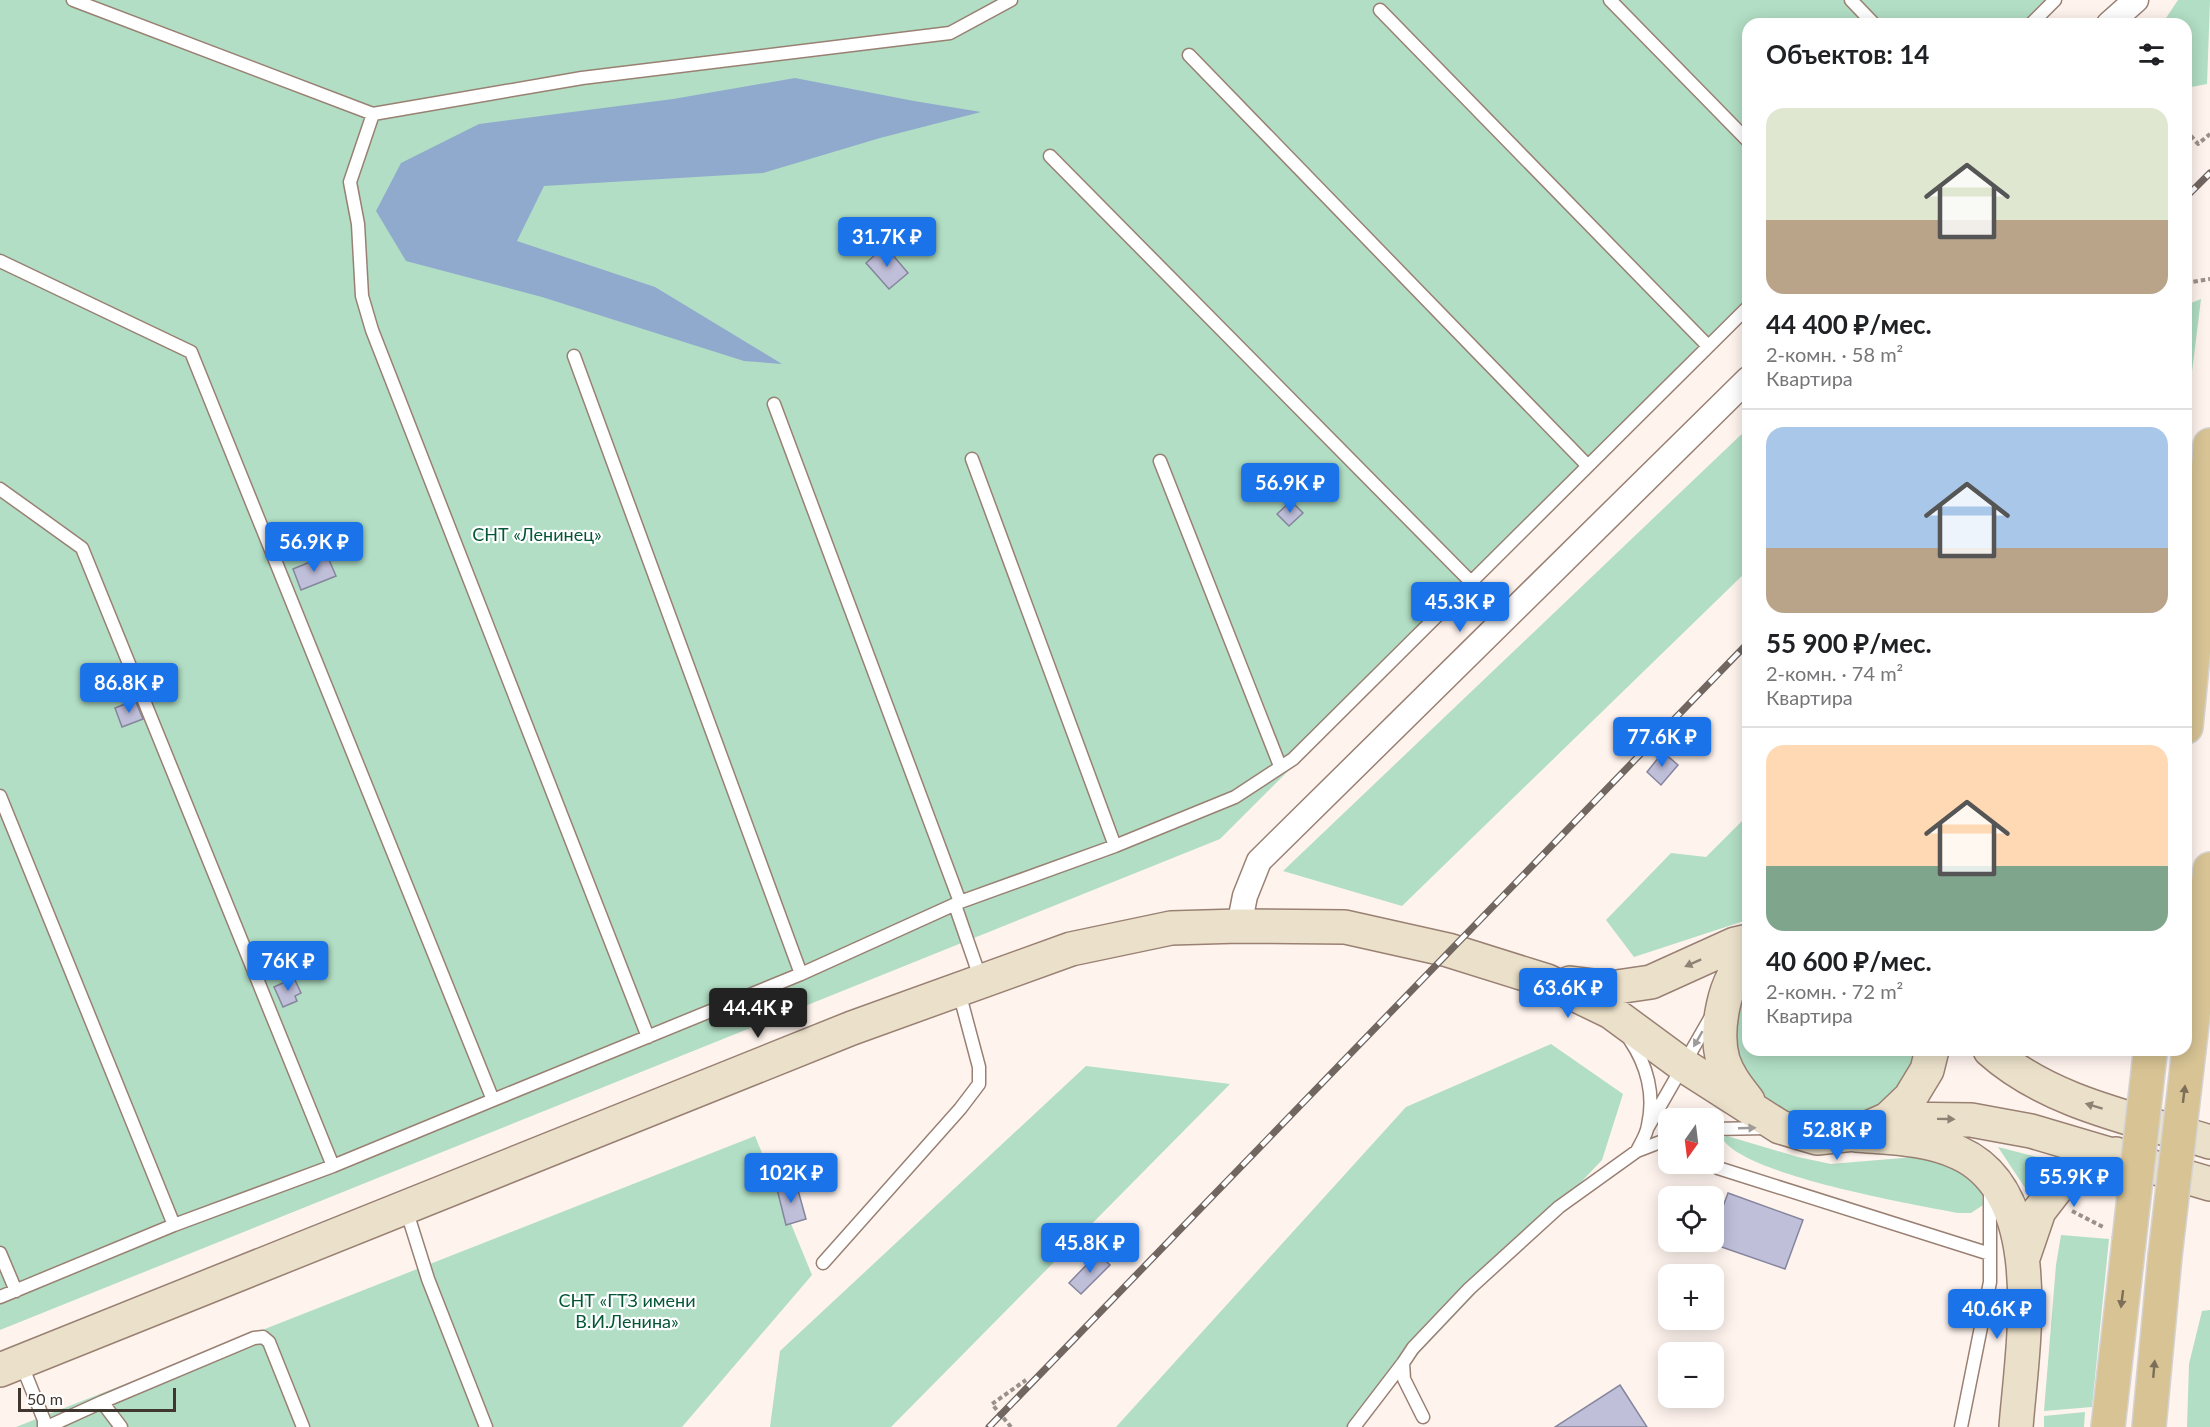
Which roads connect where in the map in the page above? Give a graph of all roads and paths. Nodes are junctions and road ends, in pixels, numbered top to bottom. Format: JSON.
{"nodes":[{"id":1,"x":73,"y":0,"type":"edge"},
{"id":2,"x":1011,"y":0,"type":"edge"},
{"id":3,"x":1610,"y":0,"type":"edge"},
{"id":4,"x":1851,"y":0,"type":"edge"},
{"id":5,"x":2055,"y":0,"type":"edge"},
{"id":6,"x":2136,"y":0,"type":"edge"},
{"id":7,"x":1380,"y":10,"type":"dead end"},
{"id":8,"x":1868,"y":18,"type":"edge"},
{"id":9,"x":2037,"y":18,"type":"edge"},
{"id":10,"x":2116,"y":18,"type":"edge"},
{"id":11,"x":1189,"y":56,"type":"dead end"},
{"id":12,"x":373,"y":114,"type":"junction"},
{"id":13,"x":2210,"y":134,"type":"edge"},
{"id":14,"x":1742,"y":135,"type":"edge"},
{"id":15,"x":2192,"y":137,"type":"edge"},
{"id":16,"x":1050,"y":156,"type":"dead end"},
{"id":17,"x":0,"y":261,"type":"edge"},
{"id":18,"x":2210,"y":279,"type":"edge"},
{"id":19,"x":2192,"y":282,"type":"edge"},
{"id":20,"x":1742,"y":313,"type":"edge"},
{"id":21,"x":1708,"y":346,"type":"junction"},
{"id":22,"x":574,"y":356,"type":"dead end"},
{"id":23,"x":1742,"y":385,"type":"edge"},
{"id":24,"x":774,"y":404,"type":"dead end"},
{"id":25,"x":2210,"y":446,"type":"edge"},
{"id":26,"x":972,"y":459,"type":"dead end"},
{"id":27,"x":1161,"y":461,"type":"dead end"},
{"id":28,"x":1588,"y":466,"type":"junction"},
{"id":29,"x":0,"y":489,"type":"edge"},
{"id":30,"x":1471,"y":582,"type":"junction"},
{"id":31,"x":2192,"y":666,"type":"edge"},
{"id":32,"x":1280,"y":766,"type":"junction"},
{"id":33,"x":0,"y":796,"type":"edge"},
{"id":34,"x":1115,"y":846,"type":"junction"},
{"id":35,"x":2210,"y":869,"type":"edge"},
{"id":36,"x":957,"y":904,"type":"junction"},
{"id":37,"x":1239,"y":926,"type":"junction"},
{"id":38,"x":1742,"y":942,"type":"edge"},
{"id":39,"x":1742,"y":967,"type":"edge"},
{"id":40,"x":801,"y":975,"type":"junction"},
{"id":41,"x":1547,"y":981,"type":"junction"},
{"id":42,"x":970,"y":985,"type":"junction"},
{"id":43,"x":1727,"y":988,"type":"junction"},
{"id":44,"x":1611,"y":1012,"type":"junction"},
{"id":45,"x":2192,"y":1024,"type":"edge"},
{"id":46,"x":648,"y":1037,"type":"junction"},
{"id":47,"x":1930,"y":1056,"type":"edge"},
{"id":48,"x":1996,"y":1056,"type":"edge"},
{"id":49,"x":2150,"y":1056,"type":"edge"},
{"id":50,"x":2188,"y":1056,"type":"edge"},
{"id":51,"x":1683,"y":1065,"type":"junction"},
{"id":52,"x":493,"y":1100,"type":"junction"},
{"id":53,"x":1768,"y":1119,"type":"junction"},
{"id":54,"x":1888,"y":1119,"type":"junction"},
{"id":55,"x":1648,"y":1126,"type":"junction"},
{"id":56,"x":1724,"y":1127,"type":"edge"},
{"id":57,"x":1854,"y":1134,"type":"junction"},
{"id":58,"x":2210,"y":1142,"type":"edge"},
{"id":59,"x":1658,"y":1143,"type":"edge"},
{"id":60,"x":1637,"y":1151,"type":"junction"},
{"id":61,"x":2116,"y":1154,"type":"junction"},
{"id":62,"x":333,"y":1166,"type":"junction"},
{"id":63,"x":1724,"y":1170,"type":"edge"},
{"id":64,"x":1990,"y":1175,"type":"junction"},
{"id":65,"x":2210,"y":1184,"type":"edge"},
{"id":66,"x":406,"y":1207,"type":"junction"},
{"id":67,"x":174,"y":1225,"type":"junction"},
{"id":68,"x":0,"y":1253,"type":"edge"},
{"id":69,"x":1990,"y":1254,"type":"junction"},
{"id":70,"x":2024,"y":1255,"type":"junction"},
{"id":71,"x":823,"y":1263,"type":"dead end"},
{"id":72,"x":16,"y":1291,"type":"junction"},
{"id":73,"x":0,"y":1297,"type":"edge"},
{"id":74,"x":1403,"y":1363,"type":"junction"},
{"id":75,"x":10,"y":1366,"type":"edge"},
{"id":76,"x":1026,"y":1380,"type":"dead end"},
{"id":77,"x":102,"y":1402,"type":"junction"},
{"id":78,"x":1423,"y":1417,"type":"dead end"},
{"id":79,"x":46,"y":1427,"type":"edge"},
{"id":80,"x":121,"y":1427,"type":"edge"},
{"id":81,"x":303,"y":1427,"type":"edge"},
{"id":82,"x":486,"y":1427,"type":"edge"},
{"id":83,"x":1011,"y":1427,"type":"edge"},
{"id":84,"x":1354,"y":1427,"type":"edge"},
{"id":85,"x":1961,"y":1427,"type":"edge"},
{"id":86,"x":2016,"y":1427,"type":"edge"},
{"id":87,"x":2108,"y":1427,"type":"edge"},
{"id":88,"x":2149,"y":1427,"type":"edge"}],
"edges":[{"from":1,"to":12,"type":"lane"},
{"from":2,"to":12,"type":"lane"},
{"from":3,"to":14,"type":"lane"},
{"from":4,"to":8,"type":"lane"},
{"from":5,"to":9,"type":"lane"},
{"from":6,"to":10,"type":"street"},
{"from":7,"to":21,"type":"lane"},
{"from":11,"to":28,"type":"lane"},
{"from":12,"to":46,"type":"lane"},
{"from":13,"to":15,"type":"path"},
{"from":16,"to":30,"type":"lane"},
{"from":17,"to":52,"type":"lane"},
{"from":18,"to":19,"type":"path"},
{"from":20,"to":21,"type":"lane"},
{"from":21,"to":28,"type":"lane"},
{"from":22,"to":40,"type":"lane"},
{"from":23,"to":37,"type":"street"},
{"from":24,"to":36,"type":"lane"},
{"from":25,"to":31,"type":"main road"},
{"from":26,"to":34,"type":"lane"},
{"from":27,"to":32,"type":"lane"},
{"from":28,"to":30,"type":"lane"},
{"from":29,"to":62,"type":"lane"},
{"from":30,"to":32,"type":"lane"},
{"from":32,"to":34,"type":"lane"},
{"from":33,"to":67,"type":"lane"},
{"from":34,"to":36,"type":"lane"},
{"from":45,"to":35,"type":"main road","one_way":true,"bridge":true},
{"from":36,"to":40,"type":"lane"},
{"from":36,"to":42,"type":"lane"},
{"from":37,"to":41,"type":"main road"},
{"from":37,"to":42,"type":"main road"},
{"from":38,"to":41,"type":"main road","one_way":true},
{"from":39,"to":43,"type":"main road"},
{"from":40,"to":46,"type":"lane"},
{"from":41,"to":44,"type":"main road"},
{"from":42,"to":66,"type":"main road"},
{"from":42,"to":71,"type":"lane"},
{"from":43,"to":51,"type":"lane","one_way":true},
{"from":43,"to":53,"type":"main road"},
{"from":44,"to":51,"type":"main road"},
{"from":44,"to":55,"type":"lane"},
{"from":46,"to":52,"type":"lane"},
{"from":47,"to":54,"type":"main road"},
{"from":58,"to":48,"type":"main road","one_way":true},
{"from":49,"to":87,"type":"main road","one_way":true,"bridge":true},
{"from":88,"to":50,"type":"main road","one_way":true,"bridge":true},
{"from":51,"to":53,"type":"main road"},
{"from":51,"to":55,"type":"lane"},
{"from":52,"to":62,"type":"lane"},
{"from":56,"to":53,"type":"lane","one_way":true},
{"from":53,"to":57,"type":"main road"},
{"from":54,"to":57,"type":"main road"},
{"from":54,"to":61,"type":"main road","one_way":true},
{"from":55,"to":60,"type":"lane"},
{"from":57,"to":64,"type":"main road"},
{"from":59,"to":60,"type":"lane"},
{"from":60,"to":74,"type":"lane"},
{"from":61,"to":65,"type":"main road"},
{"from":61,"to":70,"type":"main road"},
{"from":62,"to":67,"type":"lane"},
{"from":63,"to":69,"type":"lane"},
{"from":64,"to":69,"type":"lane"},
{"from":64,"to":70,"type":"main road"},
{"from":66,"to":75,"type":"main road"},
{"from":66,"to":82,"type":"lane"},
{"from":67,"to":72,"type":"lane"},
{"from":68,"to":72,"type":"lane"},
{"from":69,"to":85,"type":"lane"},
{"from":70,"to":86,"type":"main road"},
{"from":72,"to":73,"type":"lane"},
{"from":74,"to":78,"type":"lane"},
{"from":74,"to":84,"type":"lane"},
{"from":75,"to":79,"type":"lane"},
{"from":76,"to":83,"type":"path"},
{"from":77,"to":79,"type":"lane"},
{"from":77,"to":80,"type":"lane"},
{"from":77,"to":81,"type":"lane"}]}
